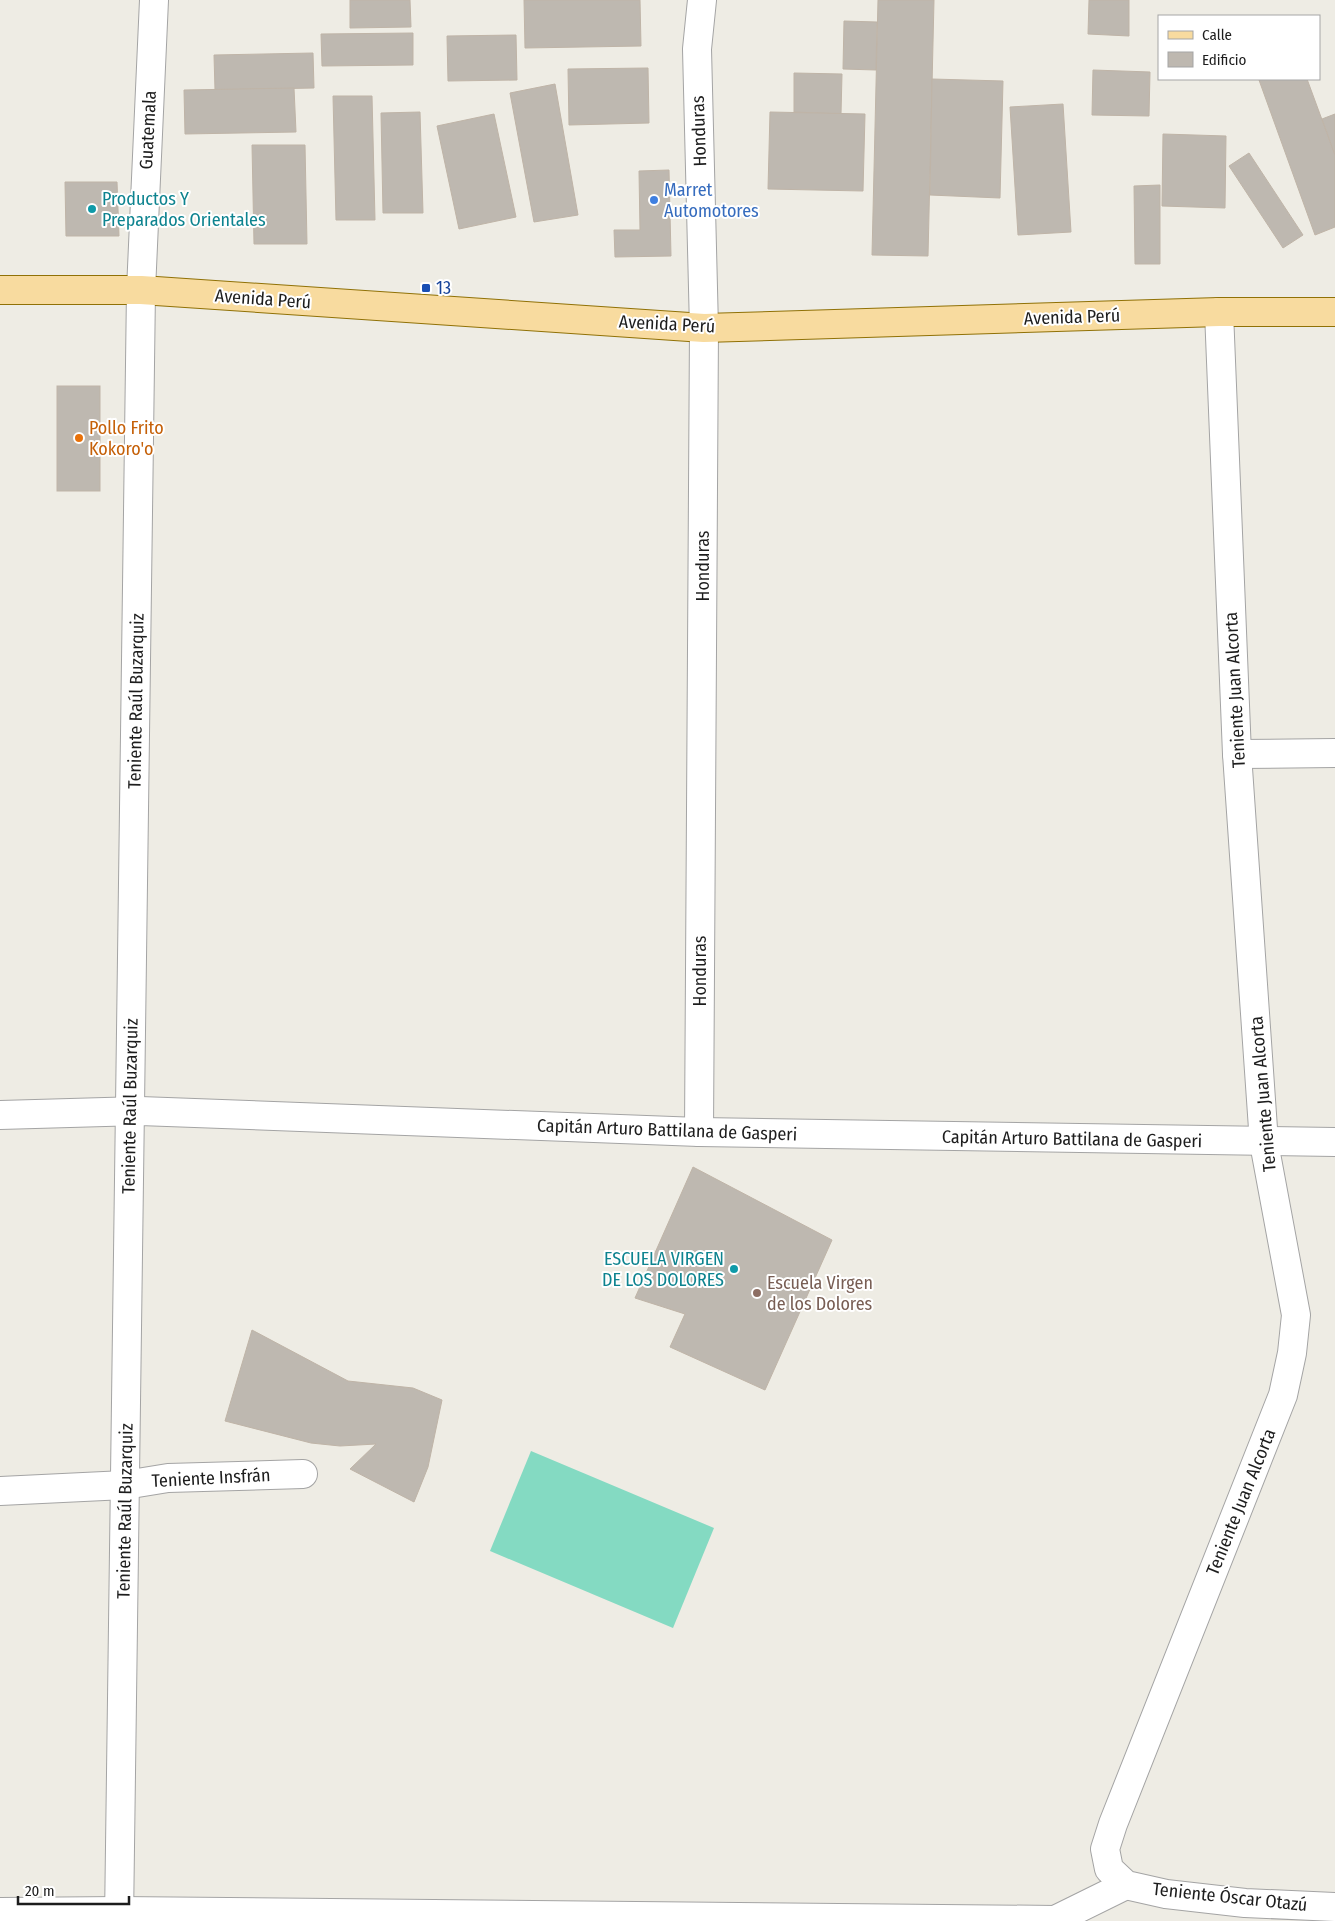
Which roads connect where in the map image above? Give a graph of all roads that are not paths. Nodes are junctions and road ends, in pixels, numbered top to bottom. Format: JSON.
{"nodes":[{"id":1,"x":154,"y":0,"type":"edge"},
{"id":2,"x":702,"y":0,"type":"edge"},
{"id":3,"x":0,"y":290,"type":"edge"},
{"id":4,"x":141,"y":290,"type":"junction"},
{"id":5,"x":1219,"y":312,"type":"junction"},
{"id":6,"x":1335,"y":312,"type":"edge"},
{"id":7,"x":704,"y":328,"type":"junction"},
{"id":8,"x":1335,"y":753,"type":"edge"},
{"id":9,"x":1237,"y":754,"type":"junction"},
{"id":10,"x":130,"y":1112,"type":"junction"},
{"id":11,"x":0,"y":1115,"type":"edge"},
{"id":12,"x":699,"y":1132,"type":"junction"},
{"id":13,"x":1335,"y":1142,"type":"edge"},
{"id":14,"x":1264,"y":1143,"type":"junction"},
{"id":15,"x":303,"y":1474,"type":"dead end"},
{"id":16,"x":125,"y":1485,"type":"junction"},
{"id":17,"x":0,"y":1491,"type":"edge"},
{"id":18,"x":1117,"y":1877,"type":"junction"},
{"id":19,"x":1335,"y":1907,"type":"edge"},
{"id":20,"x":0,"y":1912,"type":"edge"},
{"id":21,"x":1250,"y":1912,"type":"edge"},
{"id":22,"x":119,"y":1916,"type":"edge"}],
"edges":[{"from":1,"to":4,"type":"street","name":"Guatemala"},
{"from":2,"to":7,"type":"street","name":"Honduras"},
{"from":3,"to":4,"type":"main road","name":"Avenida Perú"},
{"from":4,"to":7,"type":"main road","name":"Avenida Perú"},
{"from":4,"to":10,"type":"street","name":"Teniente Raúl Buzarquiz"},
{"from":5,"to":6,"type":"main road","name":"Avenida Perú"},
{"from":5,"to":7,"type":"main road","name":"Avenida Perú"},
{"from":5,"to":9,"type":"street","name":"Teniente Juan Alcorta"},
{"from":7,"to":12,"type":"street","name":"Honduras"},
{"from":8,"to":9,"type":"street"},
{"from":9,"to":14,"type":"street","name":"Teniente Juan Alcorta"},
{"from":10,"to":11,"type":"street","name":"Capitán Arturo Battilana de Gasperi"},
{"from":10,"to":12,"type":"street","name":"Capitán Arturo Battilana de Gasperi"},
{"from":10,"to":16,"type":"street","name":"Teniente Raúl Buzarquiz"},
{"from":12,"to":14,"type":"street","name":"Capitán Arturo Battilana de Gasperi"},
{"from":13,"to":14,"type":"street","name":"Capitán Arturo Battilana de Gasperi"},
{"from":14,"to":18,"type":"street","name":"Teniente Juan Alcorta"},
{"from":15,"to":16,"type":"street","name":"Teniente Insfrán"},
{"from":16,"to":17,"type":"street","name":"Teniente Insfrán"},
{"from":16,"to":22,"type":"street","name":"Teniente Raúl Buzarquiz"},
{"from":18,"to":21,"type":"street","name":"Teniente Óscar Otazú"},
{"from":18,"to":22,"type":"street"},
{"from":19,"to":21,"type":"street","name":"Teniente Óscar Otazú"},
{"from":20,"to":22,"type":"street"}]}
